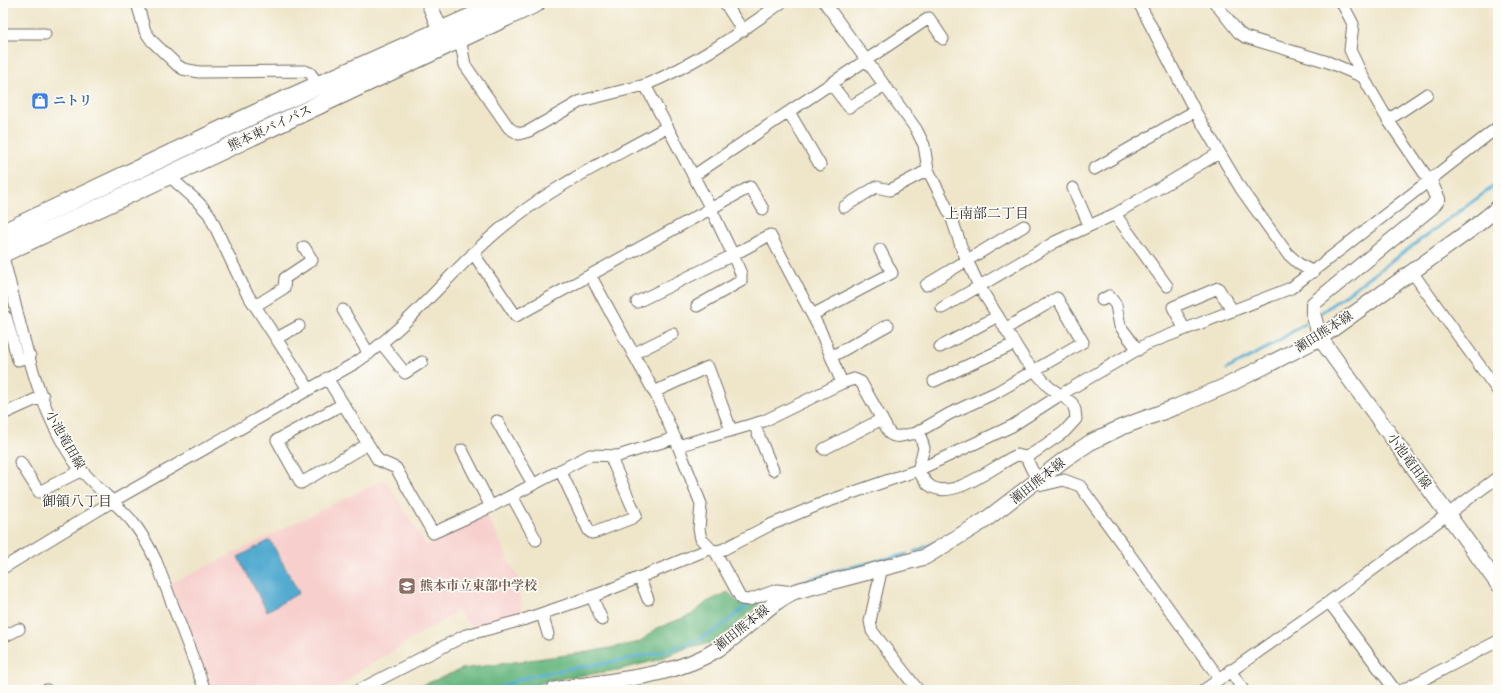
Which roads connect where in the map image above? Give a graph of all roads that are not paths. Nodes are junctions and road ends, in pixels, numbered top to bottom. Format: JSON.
{"nodes":[{"id":1,"x":137,"y":3,"type":"edge"},
{"id":2,"x":429,"y":3,"type":"edge"},
{"id":3,"x":503,"y":3,"type":"edge"},
{"id":4,"x":536,"y":3,"type":"edge"},
{"id":5,"x":725,"y":3,"type":"edge"},
{"id":6,"x":781,"y":3,"type":"edge"},
{"id":7,"x":825,"y":3,"type":"edge"},
{"id":8,"x":1140,"y":3,"type":"edge"},
{"id":9,"x":1215,"y":3,"type":"edge"},
{"id":10,"x":1342,"y":3,"type":"edge"},
{"id":11,"x":743,"y":31,"type":"junction"},
{"id":12,"x":3,"y":34,"type":"edge"},
{"id":13,"x":45,"y":34,"type":"dead end"},
{"id":14,"x":449,"y":38,"type":"junction"},
{"id":15,"x":943,"y":40,"type":"dead end"},
{"id":16,"x":866,"y":60,"type":"junction"},
{"id":17,"x":1363,"y":77,"type":"junction"},
{"id":18,"x":831,"y":84,"type":"junction"},
{"id":19,"x":319,"y":85,"type":"junction"},
{"id":20,"x":645,"y":85,"type":"junction"},
{"id":21,"x":885,"y":86,"type":"junction"},
{"id":22,"x":1427,"y":94,"type":"dead end"},
{"id":23,"x":1195,"y":111,"type":"junction"},
{"id":24,"x":789,"y":112,"type":"junction"},
{"id":25,"x":1388,"y":120,"type":"junction"},
{"id":26,"x":667,"y":126,"type":"junction"},
{"id":27,"x":1498,"y":127,"type":"edge"},
{"id":28,"x":1219,"y":153,"type":"junction"},
{"id":29,"x":820,"y":165,"type":"dead end"},
{"id":30,"x":1094,"y":169,"type":"dead end"},
{"id":31,"x":928,"y":170,"type":"junction"},
{"id":32,"x":168,"y":175,"type":"junction"},
{"id":33,"x":693,"y":176,"type":"junction"},
{"id":34,"x":1429,"y":180,"type":"junction"},
{"id":35,"x":1073,"y":188,"type":"dead end"},
{"id":36,"x":844,"y":207,"type":"dead end"},
{"id":37,"x":1498,"y":208,"type":"edge"},
{"id":38,"x":711,"y":209,"type":"junction"},
{"id":39,"x":762,"y":209,"type":"dead end"},
{"id":40,"x":1115,"y":214,"type":"junction"},
{"id":41,"x":1089,"y":225,"type":"junction"},
{"id":42,"x":1024,"y":226,"type":"dead end"},
{"id":43,"x":8,"y":230,"type":"edge"},
{"id":44,"x":304,"y":247,"type":"dead end"},
{"id":45,"x":880,"y":250,"type":"dead end"},
{"id":46,"x":3,"y":253,"type":"edge"},
{"id":47,"x":473,"y":253,"type":"junction"},
{"id":48,"x":733,"y":255,"type":"junction"},
{"id":49,"x":3,"y":257,"type":"edge"},
{"id":50,"x":967,"y":260,"type":"junction"},
{"id":51,"x":1313,"y":272,"type":"junction"},
{"id":52,"x":1412,"y":272,"type":"junction"},
{"id":53,"x":590,"y":275,"type":"junction"},
{"id":54,"x":926,"y":285,"type":"dead end"},
{"id":55,"x":980,"y":286,"type":"junction"},
{"id":56,"x":1168,"y":286,"type":"dead end"},
{"id":57,"x":1108,"y":296,"type":"dead end"},
{"id":58,"x":637,"y":302,"type":"dead end"},
{"id":59,"x":255,"y":306,"type":"junction"},
{"id":60,"x":697,"y":306,"type":"dead end"},
{"id":61,"x":942,"y":308,"type":"dead end"},
{"id":62,"x":346,"y":309,"type":"dead end"},
{"id":63,"x":1233,"y":312,"type":"junction"},
{"id":64,"x":4,"y":314,"type":"edge"},
{"id":65,"x":812,"y":315,"type":"junction"},
{"id":66,"x":998,"y":316,"type":"junction"},
{"id":67,"x":888,"y":325,"type":"dead end"},
{"id":68,"x":299,"y":326,"type":"dead end"},
{"id":69,"x":1184,"y":328,"type":"junction"},
{"id":70,"x":1005,"y":329,"type":"junction"},
{"id":71,"x":673,"y":334,"type":"dead end"},
{"id":72,"x":277,"y":338,"type":"junction"},
{"id":73,"x":1320,"y":338,"type":"junction"},
{"id":74,"x":1014,"y":344,"type":"junction"},
{"id":75,"x":940,"y":347,"type":"dead end"},
{"id":76,"x":375,"y":350,"type":"junction"},
{"id":77,"x":1138,"y":350,"type":"junction"},
{"id":78,"x":633,"y":354,"type":"junction"},
{"id":79,"x":30,"y":356,"type":"junction"},
{"id":80,"x":831,"y":356,"type":"junction"},
{"id":81,"x":422,"y":362,"type":"dead end"},
{"id":82,"x":1034,"y":372,"type":"junction"},
{"id":83,"x":327,"y":378,"type":"junction"},
{"id":84,"x":934,"y":381,"type":"dead end"},
{"id":85,"x":842,"y":383,"type":"junction"},
{"id":86,"x":309,"y":389,"type":"junction"},
{"id":87,"x":1498,"y":391,"type":"edge"},
{"id":88,"x":654,"y":392,"type":"junction"},
{"id":89,"x":1060,"y":395,"type":"junction"},
{"id":90,"x":43,"y":396,"type":"junction"},
{"id":91,"x":343,"y":404,"type":"junction"},
{"id":92,"x":3,"y":414,"type":"edge"},
{"id":93,"x":882,"y":419,"type":"junction"},
{"id":94,"x":497,"y":421,"type":"dead end"},
{"id":95,"x":754,"y":424,"type":"junction"},
{"id":96,"x":731,"y":430,"type":"junction"},
{"id":97,"x":916,"y":433,"type":"junction"},
{"id":98,"x":676,"y":442,"type":"junction"},
{"id":99,"x":368,"y":444,"type":"junction"},
{"id":100,"x":824,"y":449,"type":"dead end"},
{"id":101,"x":462,"y":450,"type":"dead end"},
{"id":102,"x":610,"y":456,"type":"junction"},
{"id":103,"x":1026,"y":457,"type":"junction"},
{"id":104,"x":20,"y":462,"type":"dead end"},
{"id":105,"x":82,"y":470,"type":"junction"},
{"id":106,"x":560,"y":470,"type":"junction"},
{"id":107,"x":773,"y":470,"type":"dead end"},
{"id":108,"x":918,"y":470,"type":"junction"},
{"id":109,"x":1498,"y":477,"type":"edge"},
{"id":110,"x":1039,"y":480,"type":"junction"},
{"id":111,"x":533,"y":484,"type":"junction"},
{"id":112,"x":512,"y":496,"type":"junction"},
{"id":113,"x":113,"y":501,"type":"junction"},
{"id":114,"x":491,"y":507,"type":"junction"},
{"id":115,"x":1447,"y":513,"type":"junction"},
{"id":116,"x":536,"y":540,"type":"dead end"},
{"id":117,"x":712,"y":550,"type":"junction"},
{"id":118,"x":882,"y":567,"type":"junction"},
{"id":119,"x":3,"y":568,"type":"edge"},
{"id":120,"x":640,"y":579,"type":"junction"},
{"id":121,"x":1498,"y":584,"type":"edge"},
{"id":122,"x":793,"y":592,"type":"junction"},
{"id":123,"x":592,"y":597,"type":"junction"},
{"id":124,"x":648,"y":598,"type":"dead end"},
{"id":125,"x":1329,"y":602,"type":"junction"},
{"id":126,"x":542,"y":614,"type":"junction"},
{"id":127,"x":602,"y":620,"type":"dead end"},
{"id":128,"x":19,"y":629,"type":"dead end"},
{"id":129,"x":548,"y":634,"type":"dead end"},
{"id":130,"x":3,"y":637,"type":"edge"},
{"id":131,"x":1498,"y":641,"type":"edge"},
{"id":132,"x":1230,"y":670,"type":"junction"},
{"id":133,"x":1219,"y":678,"type":"junction"},
{"id":134,"x":205,"y":690,"type":"edge"},
{"id":135,"x":359,"y":690,"type":"edge"},
{"id":136,"x":554,"y":690,"type":"edge"},
{"id":137,"x":918,"y":690,"type":"edge"},
{"id":138,"x":1204,"y":690,"type":"edge"},
{"id":139,"x":1243,"y":690,"type":"edge"},
{"id":140,"x":1395,"y":690,"type":"edge"},
{"id":141,"x":1403,"y":690,"type":"edge"}],
"edges":[{"from":1,"to":19,"type":"street"},
{"from":2,"to":14,"type":"main road"},
{"from":3,"to":14,"type":"highway","name":"熊本東バイパス"},
{"from":4,"to":14,"type":"highway","name":"熊本東バイパス"},
{"from":5,"to":11,"type":"street"},
{"from":6,"to":11,"type":"street"},
{"from":7,"to":16,"type":"street"},
{"from":8,"to":23,"type":"street"},
{"from":9,"to":17,"type":"street"},
{"from":10,"to":17,"type":"street"},
{"from":11,"to":20,"type":"street"},
{"from":12,"to":13,"type":"street"},
{"from":14,"to":19,"type":"highway","name":"熊本東バイパス"},
{"from":14,"to":20,"type":"street"},
{"from":14,"to":32,"type":"highway","name":"熊本東バイパス"},
{"from":15,"to":16,"type":"street"},
{"from":16,"to":18,"type":"street"},
{"from":16,"to":21,"type":"street"},
{"from":17,"to":25,"type":"street"},
{"from":18,"to":21,"type":"street"},
{"from":18,"to":24,"type":"street"},
{"from":19,"to":43,"type":"highway","name":"熊本東バイパス"},
{"from":20,"to":26,"type":"street"},
{"from":21,"to":31,"type":"street"},
{"from":22,"to":25,"type":"street"},
{"from":23,"to":28,"type":"street"},
{"from":23,"to":30,"type":"street"},
{"from":24,"to":29,"type":"street"},
{"from":24,"to":33,"type":"street"},
{"from":25,"to":34,"type":"street"},
{"from":26,"to":33,"type":"street"},
{"from":26,"to":47,"type":"street"},
{"from":27,"to":34,"type":"street"},
{"from":28,"to":40,"type":"street"},
{"from":28,"to":51,"type":"street"},
{"from":31,"to":36,"type":"street"},
{"from":31,"to":50,"type":"street"},
{"from":32,"to":46,"type":"highway","name":"熊本東バイパス"},
{"from":32,"to":59,"type":"street"},
{"from":33,"to":38,"type":"street"},
{"from":34,"to":51,"type":"street"},
{"from":34,"to":73,"type":"street"},
{"from":35,"to":41,"type":"street"},
{"from":37,"to":52,"type":"main road","name":"瀬田熊本線"},
{"from":38,"to":39,"type":"street"},
{"from":38,"to":48,"type":"street"},
{"from":38,"to":53,"type":"street"},
{"from":40,"to":41,"type":"street"},
{"from":40,"to":56,"type":"street"},
{"from":41,"to":55,"type":"street"},
{"from":42,"to":50,"type":"street"},
{"from":44,"to":59,"type":"street"},
{"from":45,"to":65,"type":"street"},
{"from":47,"to":53,"type":"street"},
{"from":47,"to":76,"type":"street"},
{"from":48,"to":58,"type":"street"},
{"from":48,"to":60,"type":"street"},
{"from":48,"to":65,"type":"street"},
{"from":49,"to":79,"type":"street","name":"小池竜田線"},
{"from":50,"to":54,"type":"street"},
{"from":50,"to":55,"type":"street"},
{"from":51,"to":63,"type":"street"},
{"from":52,"to":73,"type":"main road","name":"瀬田熊本線"},
{"from":52,"to":87,"type":"street"},
{"from":53,"to":78,"type":"street"},
{"from":55,"to":61,"type":"street"},
{"from":55,"to":66,"type":"street"},
{"from":57,"to":77,"type":"street"},
{"from":59,"to":72,"type":"street"},
{"from":62,"to":76,"type":"street"},
{"from":63,"to":69,"type":"street"},
{"from":63,"to":69,"type":"street"},
{"from":64,"to":79,"type":"street"},
{"from":65,"to":80,"type":"street"},
{"from":66,"to":70,"type":"street"},
{"from":66,"to":75,"type":"street"},
{"from":67,"to":80,"type":"street"},
{"from":68,"to":72,"type":"street"},
{"from":69,"to":77,"type":"street"},
{"from":70,"to":74,"type":"street"},
{"from":70,"to":82,"type":"street"},
{"from":71,"to":78,"type":"street"},
{"from":72,"to":86,"type":"street"},
{"from":73,"to":110,"type":"main road","name":"瀬田熊本線"},
{"from":73,"to":115,"type":"main road","name":"小池竜田線"},
{"from":74,"to":82,"type":"street"},
{"from":74,"to":84,"type":"street"},
{"from":76,"to":81,"type":"street"},
{"from":76,"to":83,"type":"street"},
{"from":77,"to":89,"type":"street"},
{"from":78,"to":88,"type":"street"},
{"from":79,"to":90,"type":"street","name":"小池竜田線"},
{"from":80,"to":85,"type":"street"},
{"from":82,"to":89,"type":"street"},
{"from":82,"to":97,"type":"street"},
{"from":83,"to":86,"type":"street"},
{"from":83,"to":91,"type":"street"},
{"from":85,"to":93,"type":"street"},
{"from":85,"to":95,"type":"street"},
{"from":86,"to":113,"type":"street"},
{"from":88,"to":96,"type":"street"},
{"from":88,"to":98,"type":"street"},
{"from":89,"to":103,"type":"street"},
{"from":89,"to":108,"type":"street"},
{"from":90,"to":92,"type":"street"},
{"from":90,"to":105,"type":"street","name":"小池竜田線"},
{"from":91,"to":99,"type":"street"},
{"from":91,"to":99,"type":"street"},
{"from":93,"to":97,"type":"street"},
{"from":93,"to":100,"type":"street"},
{"from":94,"to":111,"type":"street"},
{"from":95,"to":96,"type":"street"},
{"from":95,"to":107,"type":"street"},
{"from":96,"to":98,"type":"street"},
{"from":97,"to":108,"type":"street"},
{"from":98,"to":102,"type":"street"},
{"from":98,"to":117,"type":"street"},
{"from":99,"to":114,"type":"street"},
{"from":101,"to":114,"type":"street"},
{"from":102,"to":106,"type":"street"},
{"from":102,"to":106,"type":"street"},
{"from":103,"to":108,"type":"street"},
{"from":103,"to":110,"type":"street"},
{"from":104,"to":105,"type":"street"},
{"from":105,"to":113,"type":"street","name":"小池竜田線"},
{"from":106,"to":111,"type":"street"},
{"from":108,"to":117,"type":"street"},
{"from":109,"to":115,"type":"street"},
{"from":110,"to":118,"type":"main road","name":"瀬田熊本線"},
{"from":110,"to":133,"type":"street"},
{"from":111,"to":112,"type":"street"},
{"from":112,"to":114,"type":"street"},
{"from":112,"to":116,"type":"street"},
{"from":113,"to":119,"type":"street"},
{"from":113,"to":134,"type":"street","name":"小池竜田線"},
{"from":115,"to":121,"type":"main road","name":"小池竜田線"},
{"from":115,"to":125,"type":"street"},
{"from":117,"to":120,"type":"street"},
{"from":117,"to":122,"type":"street"},
{"from":118,"to":122,"type":"main road","name":"瀬田熊本線"},
{"from":118,"to":137,"type":"street"},
{"from":120,"to":123,"type":"street"},
{"from":120,"to":124,"type":"street"},
{"from":122,"to":136,"type":"main road","name":"瀬田熊本線"},
{"from":123,"to":126,"type":"street"},
{"from":123,"to":127,"type":"street"},
{"from":125,"to":132,"type":"street"},
{"from":125,"to":140,"type":"street"},
{"from":126,"to":129,"type":"street"},
{"from":126,"to":135,"type":"street"},
{"from":128,"to":130,"type":"street"},
{"from":131,"to":141,"type":"street"},
{"from":132,"to":133,"type":"street"},
{"from":132,"to":139,"type":"street"},
{"from":133,"to":138,"type":"street"}]}
